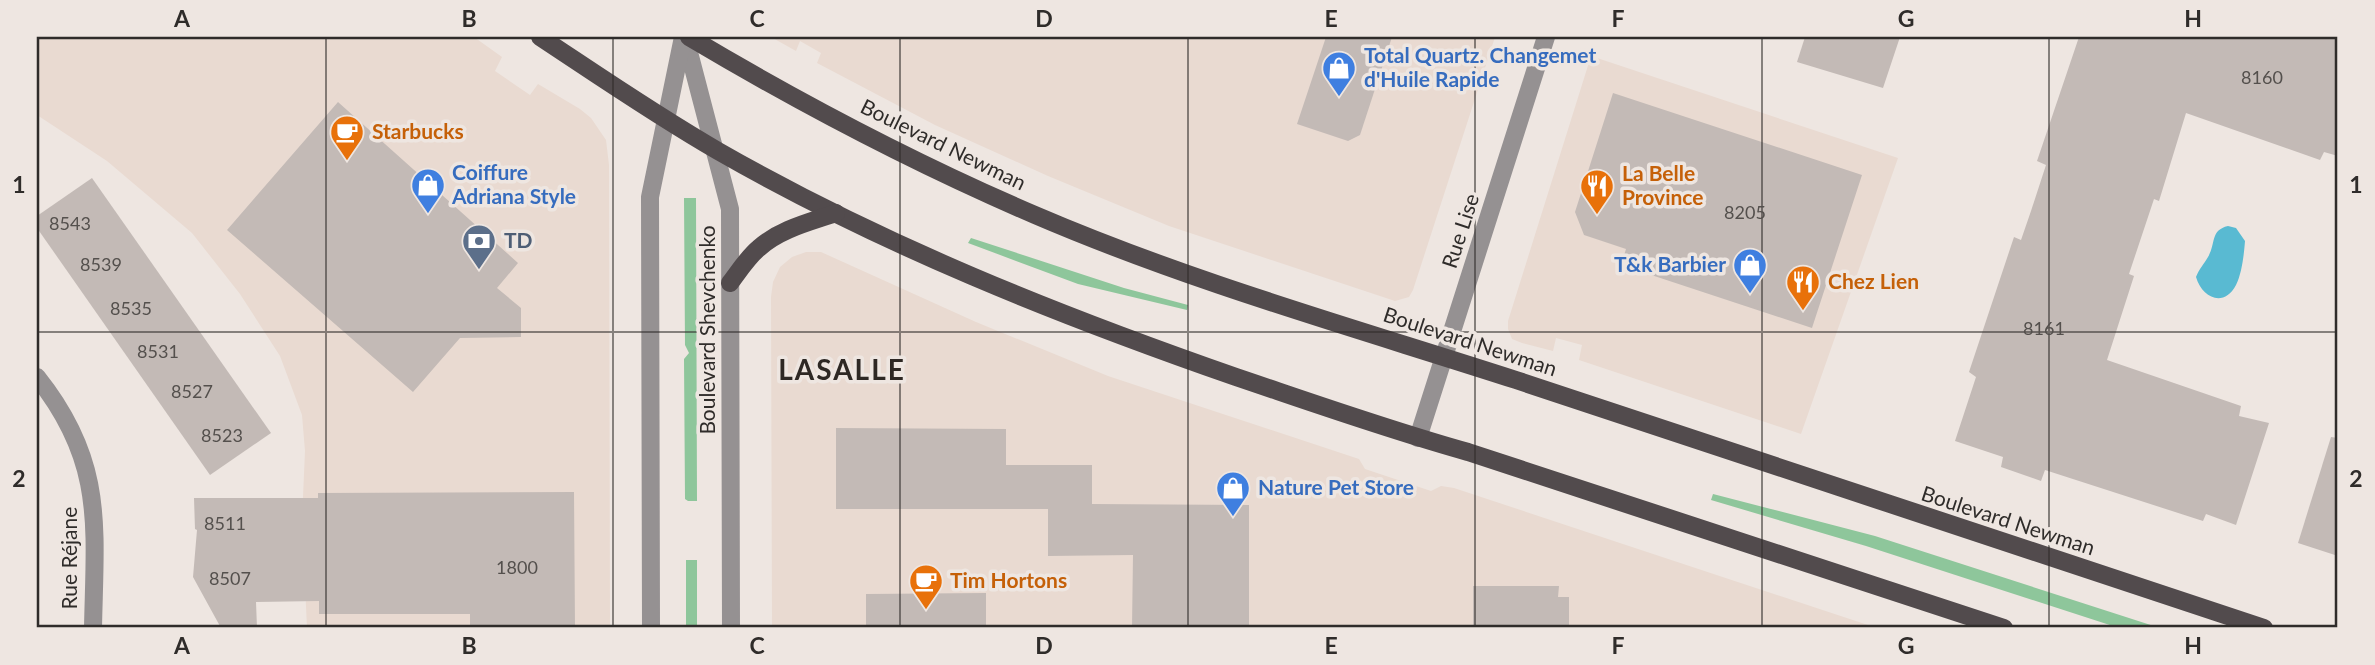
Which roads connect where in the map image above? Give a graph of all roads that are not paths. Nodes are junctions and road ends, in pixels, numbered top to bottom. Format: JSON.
{"nodes":[{"id":1,"x":540,"y":37,"type":"edge"},
{"id":2,"x":685,"y":37,"type":"edge"},
{"id":3,"x":1546,"y":37,"type":"edge"},
{"id":4,"x":666,"y":120,"type":"junction"},
{"id":5,"x":715,"y":150,"type":"junction"},
{"id":6,"x":836,"y":213,"type":"junction"},
{"id":7,"x":730,"y":283,"type":"junction"},
{"id":8,"x":1444,"y":358,"type":"junction"},
{"id":9,"x":37,"y":377,"type":"edge"},
{"id":10,"x":1418,"y":438,"type":"junction"},
{"id":11,"x":93,"y":628,"type":"edge"},
{"id":12,"x":650,"y":628,"type":"edge"},
{"id":13,"x":731,"y":628,"type":"edge"},
{"id":14,"x":2004,"y":628,"type":"edge"},
{"id":15,"x":2264,"y":628,"type":"edge"}],
"edges":[{"from":1,"to":4,"type":"main road"},
{"from":2,"to":4,"type":"street"},
{"from":2,"to":5,"type":"street","name":"Boulevard Shevchenko"},
{"from":2,"to":8,"type":"main road","name":"Boulevard Newman"},
{"from":3,"to":8,"type":"street","name":"Rue Lise"},
{"from":4,"to":5,"type":"main road"},
{"from":4,"to":12,"type":"street"},
{"from":5,"to":6,"type":"main road"},
{"from":5,"to":7,"type":"street","name":"Boulevard Shevchenko"},
{"from":6,"to":7,"type":"main road"},
{"from":6,"to":10,"type":"main road"},
{"from":7,"to":13,"type":"street","name":"Boulevard Shevchenko"},
{"from":8,"to":10,"type":"street","name":"Rue Lise"},
{"from":8,"to":15,"type":"main road","name":"Boulevard Newman"},
{"from":9,"to":11,"type":"street","name":"Rue Réjane"},
{"from":10,"to":14,"type":"main road"}]}
